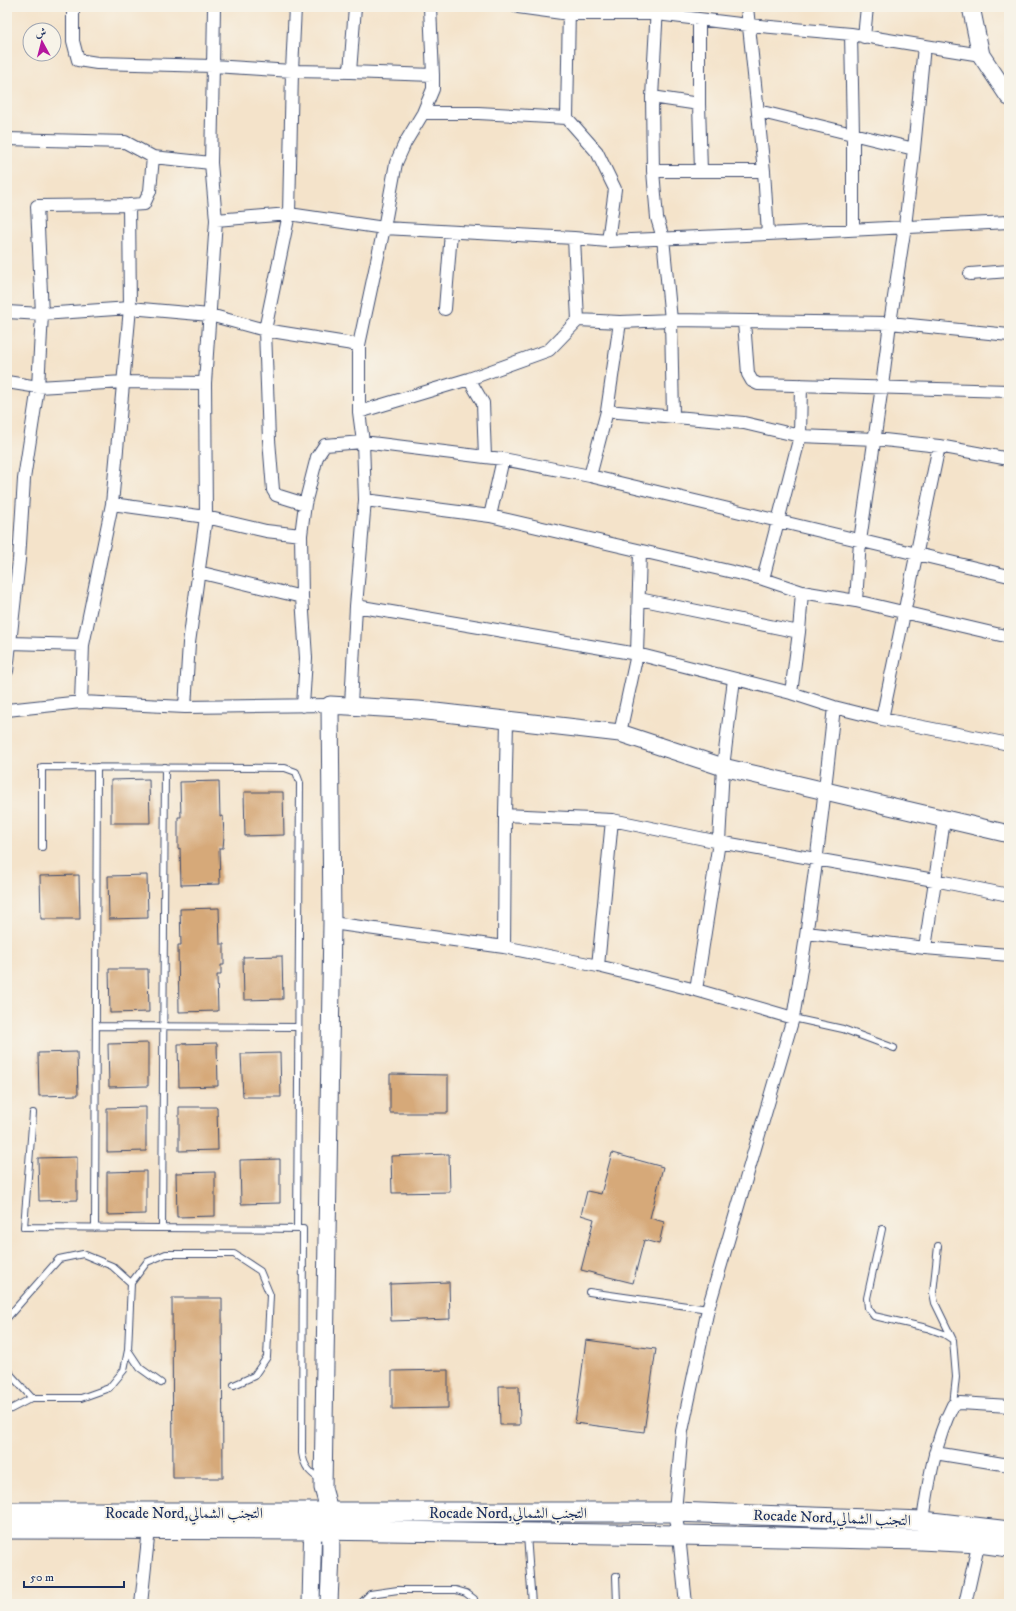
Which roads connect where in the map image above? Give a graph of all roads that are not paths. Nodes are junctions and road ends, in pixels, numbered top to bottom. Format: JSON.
{"nodes":[{"id":1,"x":73,"y":7,"type":"edge"},
{"id":2,"x":214,"y":7,"type":"edge"},
{"id":3,"x":294,"y":7,"type":"edge"},
{"id":4,"x":355,"y":7,"type":"edge"},
{"id":5,"x":430,"y":7,"type":"edge"},
{"id":6,"x":518,"y":7,"type":"edge"},
{"id":7,"x":748,"y":7,"type":"edge"},
{"id":8,"x":867,"y":7,"type":"edge"},
{"id":9,"x":971,"y":7,"type":"edge"},
{"id":10,"x":569,"y":10,"type":"edge"},
{"id":11,"x":657,"y":11,"type":"edge"},
{"id":12,"x":699,"y":19,"type":"junction"},
{"id":13,"x":748,"y":25,"type":"junction"},
{"id":14,"x":851,"y":34,"type":"junction"},
{"id":15,"x":864,"y":37,"type":"junction"},
{"id":16,"x":924,"y":46,"type":"junction"},
{"id":17,"x":981,"y":55,"type":"junction"},
{"id":18,"x":213,"y":66,"type":"junction"},
{"id":19,"x":292,"y":71,"type":"junction"},
{"id":20,"x":350,"y":72,"type":"junction"},
{"id":21,"x":433,"y":75,"type":"junction"},
{"id":22,"x":652,"y":97,"type":"junction"},
{"id":23,"x":1009,"y":97,"type":"edge"},
{"id":24,"x":699,"y":104,"type":"junction"},
{"id":25,"x":758,"y":111,"type":"junction"},
{"id":26,"x":423,"y":113,"type":"junction"},
{"id":27,"x":567,"y":118,"type":"junction"},
{"id":28,"x":853,"y":134,"type":"junction"},
{"id":29,"x":7,"y":139,"type":"edge"},
{"id":30,"x":914,"y":149,"type":"junction"},
{"id":31,"x":153,"y":157,"type":"junction"},
{"id":32,"x":211,"y":163,"type":"junction"},
{"id":33,"x":653,"y":171,"type":"junction"},
{"id":34,"x":701,"y":171,"type":"junction"},
{"id":35,"x":764,"y":171,"type":"junction"},
{"id":36,"x":129,"y":205,"type":"junction"},
{"id":37,"x":289,"y":214,"type":"junction"},
{"id":38,"x":216,"y":220,"type":"junction"},
{"id":39,"x":1009,"y":222,"type":"edge"},
{"id":40,"x":905,"y":226,"type":"junction"},
{"id":41,"x":384,"y":228,"type":"junction"},
{"id":42,"x":853,"y":229,"type":"junction"},
{"id":43,"x":451,"y":232,"type":"junction"},
{"id":44,"x":768,"y":234,"type":"junction"},
{"id":45,"x":574,"y":238,"type":"junction"},
{"id":46,"x":663,"y":238,"type":"junction"},
{"id":47,"x":608,"y":241,"type":"junction"},
{"id":48,"x":1009,"y":271,"type":"edge"},
{"id":49,"x":970,"y":274,"type":"dead end"},
{"id":50,"x":130,"y":308,"type":"junction"},
{"id":51,"x":445,"y":309,"type":"dead end"},
{"id":52,"x":7,"y":312,"type":"edge"},
{"id":53,"x":42,"y":314,"type":"junction"},
{"id":54,"x":210,"y":316,"type":"junction"},
{"id":55,"x":578,"y":320,"type":"junction"},
{"id":56,"x":671,"y":320,"type":"junction"},
{"id":57,"x":620,"y":322,"type":"junction"},
{"id":58,"x":744,"y":322,"type":"junction"},
{"id":59,"x":890,"y":323,"type":"junction"},
{"id":60,"x":265,"y":330,"type":"junction"},
{"id":61,"x":1009,"y":335,"type":"edge"},
{"id":62,"x":359,"y":345,"type":"junction"},
{"id":63,"x":470,"y":379,"type":"junction"},
{"id":64,"x":7,"y":382,"type":"edge"},
{"id":65,"x":124,"y":382,"type":"junction"},
{"id":66,"x":204,"y":383,"type":"junction"},
{"id":67,"x":801,"y":385,"type":"junction"},
{"id":68,"x":38,"y":386,"type":"junction"},
{"id":69,"x":882,"y":386,"type":"junction"},
{"id":70,"x":1009,"y":390,"type":"edge"},
{"id":71,"x":607,"y":411,"type":"junction"},
{"id":72,"x":360,"y":412,"type":"junction"},
{"id":73,"x":673,"y":416,"type":"junction"},
{"id":74,"x":800,"y":436,"type":"junction"},
{"id":75,"x":875,"y":439,"type":"junction"},
{"id":76,"x":363,"y":442,"type":"junction"},
{"id":77,"x":939,"y":446,"type":"junction"},
{"id":78,"x":485,"y":457,"type":"junction"},
{"id":79,"x":503,"y":459,"type":"junction"},
{"id":80,"x":1009,"y":459,"type":"edge"},
{"id":81,"x":590,"y":476,"type":"junction"},
{"id":82,"x":365,"y":500,"type":"junction"},
{"id":83,"x":112,"y":504,"type":"junction"},
{"id":84,"x":305,"y":504,"type":"junction"},
{"id":85,"x":490,"y":516,"type":"junction"},
{"id":86,"x":206,"y":517,"type":"junction"},
{"id":87,"x":779,"y":521,"type":"junction"},
{"id":88,"x":301,"y":535,"type":"junction"},
{"id":89,"x":860,"y":541,"type":"junction"},
{"id":90,"x":640,"y":551,"type":"junction"},
{"id":91,"x":916,"y":553,"type":"junction"},
{"id":92,"x":198,"y":572,"type":"junction"},
{"id":93,"x":1009,"y":576,"type":"edge"},
{"id":94,"x":763,"y":579,"type":"junction"},
{"id":95,"x":802,"y":592,"type":"junction"},
{"id":96,"x":302,"y":597,"type":"junction"},
{"id":97,"x":639,"y":599,"type":"junction"},
{"id":98,"x":856,"y":600,"type":"junction"},
{"id":99,"x":356,"y":606,"type":"junction"},
{"id":100,"x":903,"y":613,"type":"junction"},
{"id":101,"x":799,"y":632,"type":"junction"},
{"id":102,"x":1009,"y":637,"type":"edge"},
{"id":103,"x":10,"y":643,"type":"junction"},
{"id":104,"x":83,"y":645,"type":"junction"},
{"id":105,"x":637,"y":654,"type":"junction"},
{"id":106,"x":7,"y":671,"type":"edge"},
{"id":107,"x":734,"y":679,"type":"junction"},
{"id":108,"x":791,"y":693,"type":"junction"},
{"id":109,"x":81,"y":702,"type":"junction"},
{"id":110,"x":330,"y":705,"type":"junction"},
{"id":111,"x":351,"y":705,"type":"junction"},
{"id":112,"x":303,"y":706,"type":"junction"},
{"id":113,"x":185,"y":707,"type":"junction"},
{"id":114,"x":834,"y":707,"type":"junction"},
{"id":115,"x":7,"y":710,"type":"edge"},
{"id":116,"x":882,"y":719,"type":"junction"},
{"id":117,"x":507,"y":721,"type":"junction"},
{"id":118,"x":620,"y":733,"type":"junction"},
{"id":119,"x":1009,"y":744,"type":"edge"},
{"id":120,"x":97,"y":767,"type":"junction"},
{"id":121,"x":165,"y":767,"type":"junction"},
{"id":122,"x":723,"y":767,"type":"junction"},
{"id":123,"x":825,"y":792,"type":"junction"},
{"id":124,"x":505,"y":815,"type":"junction"},
{"id":125,"x":612,"y":820,"type":"junction"},
{"id":126,"x":944,"y":820,"type":"junction"},
{"id":127,"x":1009,"y":834,"type":"edge"},
{"id":128,"x":719,"y":842,"type":"junction"},
{"id":129,"x":42,"y":847,"type":"dead end"},
{"id":130,"x":818,"y":860,"type":"junction"},
{"id":131,"x":934,"y":880,"type":"junction"},
{"id":132,"x":1009,"y":895,"type":"edge"},
{"id":133,"x":332,"y":923,"type":"junction"},
{"id":134,"x":807,"y":933,"type":"junction"},
{"id":135,"x":504,"y":947,"type":"junction"},
{"id":136,"x":925,"y":948,"type":"junction"},
{"id":137,"x":1009,"y":955,"type":"edge"},
{"id":138,"x":598,"y":966,"type":"junction"},
{"id":139,"x":696,"y":990,"type":"junction"},
{"id":140,"x":793,"y":1018,"type":"junction"},
{"id":141,"x":96,"y":1026,"type":"junction"},
{"id":142,"x":163,"y":1027,"type":"junction"},
{"id":143,"x":298,"y":1027,"type":"junction"},
{"id":144,"x":894,"y":1048,"type":"dead end"},
{"id":145,"x":33,"y":1113,"type":"dead end"},
{"id":146,"x":94,"y":1228,"type":"junction"},
{"id":147,"x":162,"y":1228,"type":"junction"},
{"id":148,"x":297,"y":1229,"type":"junction"},
{"id":149,"x":882,"y":1229,"type":"dead end"},
{"id":150,"x":938,"y":1246,"type":"dead end"},
{"id":151,"x":131,"y":1283,"type":"junction"},
{"id":152,"x":589,"y":1292,"type":"dead end"},
{"id":153,"x":708,"y":1309,"type":"junction"},
{"id":154,"x":7,"y":1318,"type":"edge"},
{"id":155,"x":953,"y":1340,"type":"junction"},
{"id":156,"x":128,"y":1350,"type":"junction"},
{"id":157,"x":7,"y":1365,"type":"edge"},
{"id":158,"x":161,"y":1383,"type":"dead end"},
{"id":159,"x":234,"y":1385,"type":"dead end"},
{"id":160,"x":32,"y":1398,"type":"junction"},
{"id":161,"x":953,"y":1405,"type":"junction"},
{"id":162,"x":1009,"y":1406,"type":"edge"},
{"id":163,"x":7,"y":1412,"type":"edge"},
{"id":164,"x":935,"y":1453,"type":"junction"},
{"id":165,"x":1009,"y":1465,"type":"edge"},
{"id":166,"x":323,"y":1485,"type":"junction"},
{"id":167,"x":7,"y":1512,"type":"edge"},
{"id":168,"x":675,"y":1512,"type":"junction"},
{"id":169,"x":321,"y":1521,"type":"junction"},
{"id":170,"x":923,"y":1521,"type":"junction"},
{"id":171,"x":7,"y":1529,"type":"edge"},
{"id":172,"x":149,"y":1529,"type":"junction"},
{"id":173,"x":1009,"y":1532,"type":"edge"},
{"id":174,"x":527,"y":1534,"type":"junction"},
{"id":175,"x":980,"y":1535,"type":"junction"},
{"id":176,"x":679,"y":1536,"type":"junction"},
{"id":177,"x":920,"y":1540,"type":"junction"},
{"id":178,"x":1009,"y":1547,"type":"edge"},
{"id":179,"x":616,"y":1576,"type":"dead end"},
{"id":180,"x":141,"y":1604,"type":"edge"},
{"id":181,"x":311,"y":1604,"type":"edge"},
{"id":182,"x":330,"y":1604,"type":"edge"},
{"id":183,"x":360,"y":1604,"type":"edge"},
{"id":184,"x":475,"y":1604,"type":"edge"},
{"id":185,"x":532,"y":1604,"type":"edge"},
{"id":186,"x":617,"y":1604,"type":"edge"},
{"id":187,"x":686,"y":1604,"type":"edge"},
{"id":188,"x":965,"y":1604,"type":"edge"}],
"edges":[{"from":1,"to":18,"type":"street"},
{"from":2,"to":18,"type":"street"},
{"from":3,"to":19,"type":"street"},
{"from":4,"to":20,"type":"street"},
{"from":5,"to":21,"type":"street"},
{"from":6,"to":10,"type":"street"},
{"from":7,"to":13,"type":"street"},
{"from":8,"to":15,"type":"street"},
{"from":9,"to":17,"type":"street"},
{"from":10,"to":11,"type":"street"},
{"from":10,"to":27,"type":"street"},
{"from":11,"to":12,"type":"street"},
{"from":11,"to":22,"type":"street"},
{"from":12,"to":13,"type":"street"},
{"from":12,"to":24,"type":"street"},
{"from":13,"to":14,"type":"street"},
{"from":13,"to":25,"type":"street"},
{"from":14,"to":15,"type":"street"},
{"from":14,"to":28,"type":"street"},
{"from":15,"to":16,"type":"street"},
{"from":16,"to":17,"type":"street"},
{"from":16,"to":30,"type":"street"},
{"from":17,"to":23,"type":"street"},
{"from":18,"to":19,"type":"street"},
{"from":18,"to":32,"type":"street"},
{"from":19,"to":20,"type":"street"},
{"from":19,"to":37,"type":"street"},
{"from":20,"to":21,"type":"street"},
{"from":21,"to":26,"type":"street"},
{"from":22,"to":24,"type":"street"},
{"from":22,"to":33,"type":"street"},
{"from":24,"to":34,"type":"street"},
{"from":25,"to":28,"type":"street"},
{"from":25,"to":35,"type":"street"},
{"from":26,"to":27,"type":"street"},
{"from":26,"to":41,"type":"street"},
{"from":27,"to":47,"type":"street"},
{"from":28,"to":30,"type":"street"},
{"from":28,"to":42,"type":"street"},
{"from":29,"to":31,"type":"street"},
{"from":30,"to":40,"type":"street"},
{"from":31,"to":32,"type":"street"},
{"from":31,"to":36,"type":"street"},
{"from":32,"to":38,"type":"street"},
{"from":33,"to":34,"type":"street"},
{"from":33,"to":46,"type":"street"},
{"from":34,"to":35,"type":"street"},
{"from":35,"to":44,"type":"street"},
{"from":36,"to":50,"type":"street"},
{"from":36,"to":53,"type":"street"},
{"from":37,"to":38,"type":"street"},
{"from":37,"to":41,"type":"street"},
{"from":37,"to":60,"type":"street"},
{"from":38,"to":54,"type":"street"},
{"from":39,"to":40,"type":"street"},
{"from":40,"to":42,"type":"street"},
{"from":40,"to":59,"type":"street"},
{"from":41,"to":43,"type":"street"},
{"from":41,"to":62,"type":"street"},
{"from":42,"to":44,"type":"street"},
{"from":43,"to":45,"type":"street"},
{"from":43,"to":51,"type":"street"},
{"from":44,"to":46,"type":"street"},
{"from":45,"to":47,"type":"street"},
{"from":45,"to":55,"type":"street"},
{"from":46,"to":47,"type":"street"},
{"from":46,"to":56,"type":"street"},
{"from":48,"to":49,"type":"street"},
{"from":50,"to":53,"type":"street"},
{"from":50,"to":54,"type":"street"},
{"from":50,"to":65,"type":"street"},
{"from":52,"to":53,"type":"street"},
{"from":53,"to":68,"type":"street"},
{"from":54,"to":60,"type":"street"},
{"from":54,"to":66,"type":"street"},
{"from":55,"to":57,"type":"street"},
{"from":55,"to":63,"type":"street"},
{"from":56,"to":57,"type":"street"},
{"from":56,"to":58,"type":"street"},
{"from":56,"to":73,"type":"street"},
{"from":57,"to":71,"type":"street"},
{"from":58,"to":59,"type":"street"},
{"from":58,"to":67,"type":"street"},
{"from":59,"to":61,"type":"street"},
{"from":59,"to":69,"type":"street"},
{"from":60,"to":62,"type":"street"},
{"from":60,"to":84,"type":"street"},
{"from":62,"to":72,"type":"street"},
{"from":63,"to":72,"type":"street"},
{"from":63,"to":78,"type":"street"},
{"from":64,"to":68,"type":"street"},
{"from":65,"to":66,"type":"street"},
{"from":65,"to":68,"type":"street"},
{"from":65,"to":83,"type":"street"},
{"from":66,"to":86,"type":"street"},
{"from":67,"to":69,"type":"street"},
{"from":67,"to":74,"type":"street"},
{"from":68,"to":103,"type":"street"},
{"from":69,"to":70,"type":"street"},
{"from":69,"to":75,"type":"street"},
{"from":71,"to":73,"type":"street"},
{"from":71,"to":81,"type":"street"},
{"from":72,"to":76,"type":"street"},
{"from":73,"to":74,"type":"street"},
{"from":74,"to":75,"type":"street"},
{"from":74,"to":87,"type":"street"},
{"from":75,"to":77,"type":"street"},
{"from":75,"to":89,"type":"street"},
{"from":76,"to":78,"type":"street"},
{"from":76,"to":82,"type":"street"},
{"from":76,"to":84,"type":"street"},
{"from":77,"to":80,"type":"street"},
{"from":77,"to":91,"type":"street"},
{"from":78,"to":79,"type":"street"},
{"from":79,"to":81,"type":"street"},
{"from":79,"to":85,"type":"street"},
{"from":81,"to":87,"type":"street"},
{"from":82,"to":85,"type":"street"},
{"from":82,"to":99,"type":"street"},
{"from":83,"to":86,"type":"street"},
{"from":83,"to":104,"type":"street"},
{"from":84,"to":88,"type":"street"},
{"from":85,"to":90,"type":"street"},
{"from":86,"to":88,"type":"street"},
{"from":86,"to":92,"type":"street"},
{"from":87,"to":89,"type":"street"},
{"from":87,"to":94,"type":"street"},
{"from":88,"to":96,"type":"street"},
{"from":89,"to":91,"type":"street"},
{"from":89,"to":98,"type":"street"},
{"from":90,"to":94,"type":"street"},
{"from":90,"to":97,"type":"street"},
{"from":91,"to":93,"type":"street"},
{"from":91,"to":100,"type":"street"},
{"from":92,"to":96,"type":"street"},
{"from":92,"to":113,"type":"street"},
{"from":94,"to":95,"type":"street"},
{"from":95,"to":98,"type":"street"},
{"from":95,"to":101,"type":"street"},
{"from":96,"to":112,"type":"street"},
{"from":97,"to":101,"type":"street"},
{"from":97,"to":105,"type":"street"},
{"from":98,"to":100,"type":"street"},
{"from":99,"to":105,"type":"street"},
{"from":99,"to":111,"type":"street"},
{"from":100,"to":102,"type":"street"},
{"from":100,"to":116,"type":"street"},
{"from":101,"to":108,"type":"street"},
{"from":103,"to":104,"type":"street"},
{"from":103,"to":106,"type":"street"},
{"from":104,"to":109,"type":"street"},
{"from":105,"to":107,"type":"street"},
{"from":105,"to":118,"type":"street"},
{"from":107,"to":108,"type":"street"},
{"from":107,"to":122,"type":"street"},
{"from":108,"to":114,"type":"street"},
{"from":109,"to":113,"type":"street"},
{"from":109,"to":115,"type":"street"},
{"from":110,"to":111,"type":"street"},
{"from":110,"to":112,"type":"street"},
{"from":110,"to":133,"type":"street"},
{"from":111,"to":117,"type":"street"},
{"from":112,"to":113,"type":"street"},
{"from":114,"to":116,"type":"street"},
{"from":114,"to":123,"type":"street"},
{"from":116,"to":119,"type":"street"},
{"from":117,"to":118,"type":"street"},
{"from":117,"to":124,"type":"street"},
{"from":118,"to":122,"type":"street"},
{"from":120,"to":121,"type":"lane"},
{"from":120,"to":129,"type":"lane"},
{"from":120,"to":141,"type":"lane"},
{"from":121,"to":142,"type":"lane"},
{"from":121,"to":143,"type":"lane"},
{"from":122,"to":123,"type":"street"},
{"from":122,"to":128,"type":"street"},
{"from":123,"to":126,"type":"street"},
{"from":123,"to":130,"type":"street"},
{"from":124,"to":125,"type":"street"},
{"from":124,"to":135,"type":"street"},
{"from":125,"to":128,"type":"street"},
{"from":125,"to":138,"type":"street"},
{"from":126,"to":127,"type":"street"},
{"from":126,"to":131,"type":"street"},
{"from":128,"to":130,"type":"street"},
{"from":128,"to":139,"type":"street"},
{"from":130,"to":131,"type":"street"},
{"from":130,"to":134,"type":"street"},
{"from":131,"to":132,"type":"street"},
{"from":131,"to":136,"type":"street"},
{"from":133,"to":135,"type":"street"},
{"from":133,"to":166,"type":"street"},
{"from":134,"to":136,"type":"street"},
{"from":134,"to":140,"type":"street"},
{"from":135,"to":138,"type":"street"},
{"from":136,"to":137,"type":"street"},
{"from":138,"to":139,"type":"street"},
{"from":139,"to":140,"type":"street"},
{"from":140,"to":144,"type":"lane"},
{"from":140,"to":153,"type":"street"},
{"from":141,"to":142,"type":"lane"},
{"from":141,"to":146,"type":"lane"},
{"from":142,"to":143,"type":"lane"},
{"from":142,"to":147,"type":"lane"},
{"from":143,"to":148,"type":"lane"},
{"from":145,"to":146,"type":"lane"},
{"from":146,"to":147,"type":"lane"},
{"from":147,"to":148,"type":"lane"},
{"from":148,"to":166,"type":"lane"},
{"from":149,"to":155,"type":"lane"},
{"from":150,"to":155,"type":"lane"},
{"from":151,"to":154,"type":"lane"},
{"from":151,"to":156,"type":"lane"},
{"from":151,"to":159,"type":"lane"},
{"from":152,"to":153,"type":"lane"},
{"from":153,"to":168,"type":"street"},
{"from":155,"to":161,"type":"lane"},
{"from":156,"to":158,"type":"lane"},
{"from":156,"to":160,"type":"lane"},
{"from":157,"to":160,"type":"lane"},
{"from":160,"to":163,"type":"lane"},
{"from":161,"to":162,"type":"street"},
{"from":161,"to":164,"type":"street"},
{"from":164,"to":165,"type":"street"},
{"from":164,"to":170,"type":"street"},
{"from":166,"to":169,"type":"street"},
{"from":167,"to":169,"type":"main road","name":"Rocade Nord,التجنب الشمالي"},
{"from":168,"to":169,"type":"main road","name":"Rocade Nord,التجنب الشمالي"},
{"from":168,"to":170,"type":"main road","name":"Rocade Nord,التجنب الشمالي"},
{"from":168,"to":176,"type":"street"},
{"from":169,"to":172,"type":"main road","name":"Rocade Nord,التجنب الشمالي"},
{"from":169,"to":174,"type":"main road","name":"Rocade Nord,التجنب الشمالي"},
{"from":169,"to":181,"type":"street"},
{"from":169,"to":182,"type":"street"},
{"from":170,"to":175,"type":"main road","name":"Rocade Nord,التجنب الشمالي"},
{"from":170,"to":177,"type":"street"},
{"from":171,"to":172,"type":"main road","name":"Rocade Nord,التجنب الشمالي"},
{"from":172,"to":180,"type":"street"},
{"from":173,"to":175,"type":"main road","name":"Rocade Nord,التجنب الشمالي"},
{"from":174,"to":176,"type":"main road","name":"Rocade Nord,التجنب الشمالي"},
{"from":174,"to":185,"type":"lane"},
{"from":175,"to":177,"type":"main road","name":"Rocade Nord,التجنب الشمالي"},
{"from":175,"to":178,"type":"main road","name":"Rocade Nord,التجنب الشمالي"},
{"from":175,"to":188,"type":"street"},
{"from":176,"to":177,"type":"main road","name":"Rocade Nord,التجنب الشمالي"},
{"from":176,"to":187,"type":"street"},
{"from":179,"to":186,"type":"lane"},
{"from":183,"to":184,"type":"lane"}]}
